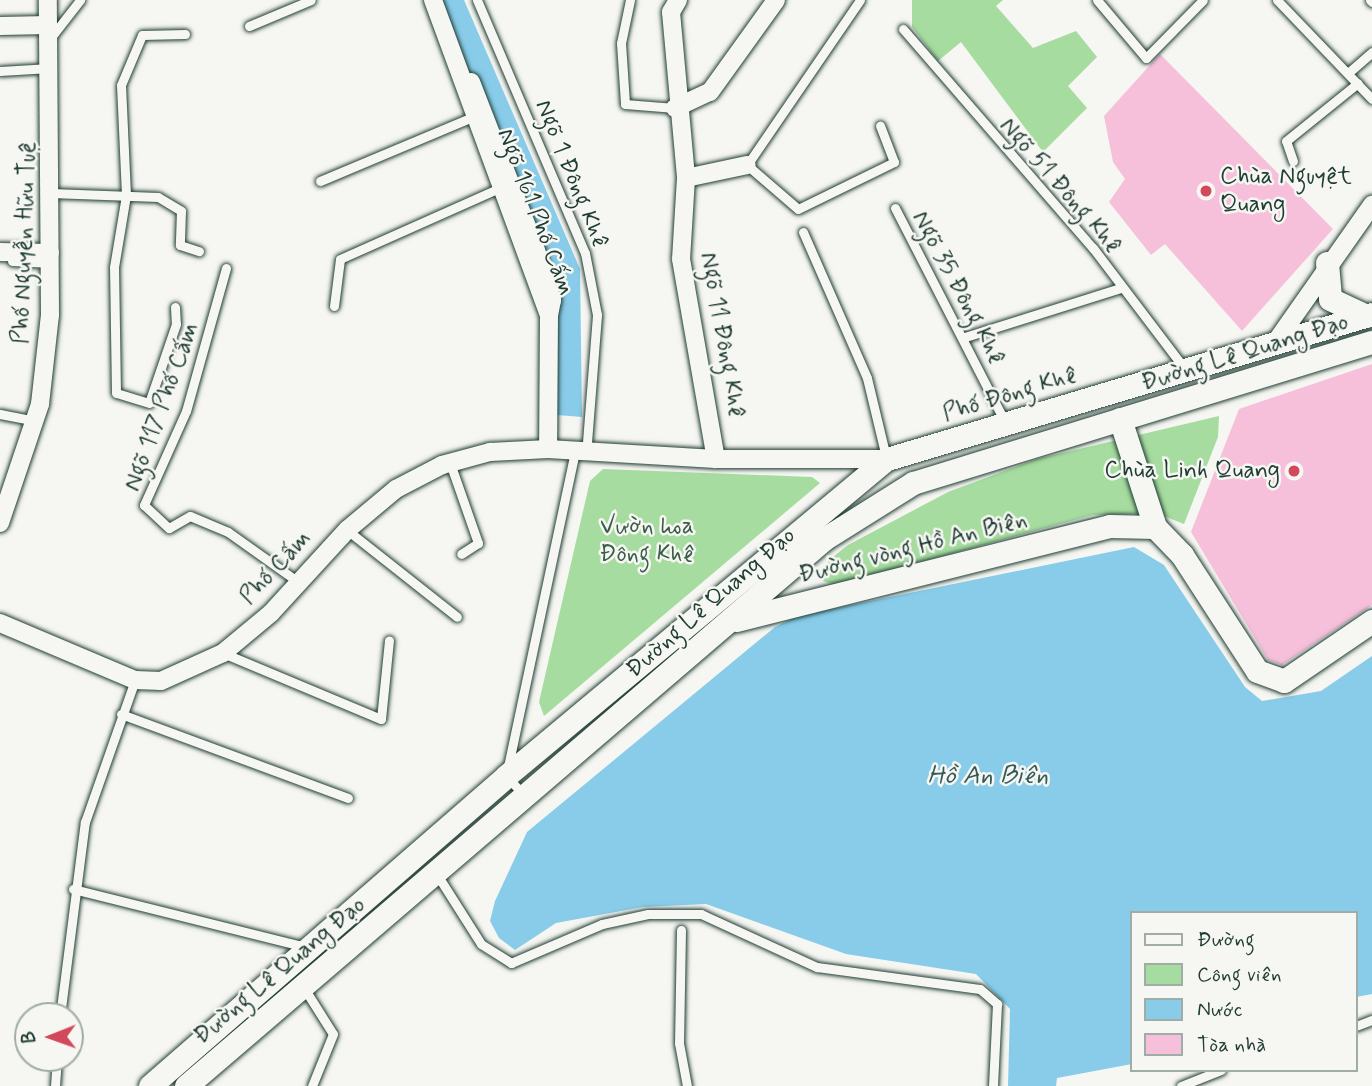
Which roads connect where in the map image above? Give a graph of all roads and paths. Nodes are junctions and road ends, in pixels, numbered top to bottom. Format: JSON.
{"nodes":[{"id":1,"x":48,"y":0,"type":"edge"},
{"id":2,"x":80,"y":0,"type":"edge"},
{"id":3,"x":311,"y":0,"type":"edge"},
{"id":4,"x":477,"y":0,"type":"edge"},
{"id":5,"x":629,"y":0,"type":"edge"},
{"id":6,"x":678,"y":0,"type":"edge"},
{"id":7,"x":776,"y":0,"type":"edge"},
{"id":8,"x":860,"y":0,"type":"edge"},
{"id":9,"x":1097,"y":0,"type":"edge"},
{"id":10,"x":1203,"y":0,"type":"edge"},
{"id":11,"x":1277,"y":0,"type":"edge"},
{"id":12,"x":435,"y":6,"type":"edge"},
{"id":13,"x":0,"y":26,"type":"edge"},
{"id":14,"x":249,"y":26,"type":"dead end"},
{"id":15,"x":903,"y":29,"type":"dead end"},
{"id":16,"x":50,"y":30,"type":"junction"},
{"id":17,"x":185,"y":34,"type":"dead end"},
{"id":18,"x":1372,"y":52,"type":"edge"},
{"id":19,"x":52,"y":68,"type":"junction"},
{"id":20,"x":0,"y":71,"type":"edge"},
{"id":21,"x":1348,"y":73,"type":"junction"},
{"id":22,"x":464,"y":80,"type":"junction"},
{"id":23,"x":1358,"y":83,"type":"junction"},
{"id":24,"x":1372,"y":99,"type":"edge"},
{"id":25,"x":675,"y":108,"type":"junction"},
{"id":26,"x":472,"y":117,"type":"junction"},
{"id":27,"x":880,"y":126,"type":"dead end"},
{"id":28,"x":1293,"y":161,"type":"dead end"},
{"id":29,"x":747,"y":165,"type":"junction"},
{"id":30,"x":686,"y":178,"type":"junction"},
{"id":31,"x":320,"y":181,"type":"dead end"},
{"id":32,"x":507,"y":185,"type":"junction"},
{"id":33,"x":51,"y":193,"type":"junction"},
{"id":34,"x":126,"y":194,"type":"junction"},
{"id":35,"x":1372,"y":205,"type":"edge"},
{"id":36,"x":895,"y":208,"type":"dead end"},
{"id":37,"x":803,"y":232,"type":"dead end"},
{"id":38,"x":199,"y":251,"type":"dead end"},
{"id":39,"x":0,"y":252,"type":"edge"},
{"id":40,"x":51,"y":258,"type":"junction"},
{"id":41,"x":0,"y":260,"type":"edge"},
{"id":42,"x":1327,"y":263,"type":"junction"},
{"id":43,"x":226,"y":268,"type":"dead end"},
{"id":44,"x":1120,"y":288,"type":"junction"},
{"id":45,"x":334,"y":306,"type":"dead end"},
{"id":46,"x":175,"y":307,"type":"dead end"},
{"id":47,"x":1369,"y":315,"type":"edge"},
{"id":48,"x":965,"y":337,"type":"junction"},
{"id":49,"x":1372,"y":342,"type":"edge"},
{"id":50,"x":1275,"y":343,"type":"junction"},
{"id":51,"x":1185,"y":370,"type":"junction"},
{"id":52,"x":1282,"y":372,"type":"junction"},
{"id":53,"x":0,"y":414,"type":"edge"},
{"id":54,"x":1120,"y":419,"type":"junction"},
{"id":55,"x":35,"y":421,"type":"junction"},
{"id":56,"x":1006,"y":424,"type":"junction"},
{"id":57,"x":548,"y":449,"type":"junction"},
{"id":58,"x":581,"y":453,"type":"junction"},
{"id":59,"x":716,"y":459,"type":"junction"},
{"id":60,"x":887,"y":459,"type":"junction"},
{"id":61,"x":450,"y":463,"type":"junction"},
{"id":62,"x":913,"y":482,"type":"junction"},
{"id":63,"x":0,"y":523,"type":"edge"},
{"id":64,"x":1155,"y":527,"type":"junction"},
{"id":65,"x":347,"y":530,"type":"junction"},
{"id":66,"x":461,"y":554,"type":"dead end"},
{"id":67,"x":297,"y":582,"type":"junction"},
{"id":68,"x":457,"y":617,"type":"dead end"},
{"id":69,"x":1372,"y":621,"type":"edge"},
{"id":70,"x":730,"y":622,"type":"junction"},
{"id":71,"x":0,"y":623,"type":"edge"},
{"id":72,"x":685,"y":632,"type":"junction"},
{"id":73,"x":390,"y":640,"type":"dead end"},
{"id":74,"x":223,"y":653,"type":"junction"},
{"id":75,"x":135,"y":680,"type":"junction"},
{"id":76,"x":121,"y":714,"type":"junction"},
{"id":77,"x":506,"y":776,"type":"junction"},
{"id":78,"x":348,"y":798,"type":"dead end"},
{"id":79,"x":527,"y":798,"type":"junction"},
{"id":80,"x":436,"y":873,"type":"junction"},
{"id":81,"x":72,"y":889,"type":"junction"},
{"id":82,"x":681,"y":930,"type":"dead end"},
{"id":83,"x":308,"y":948,"type":"junction"},
{"id":84,"x":303,"y":987,"type":"junction"},
{"id":85,"x":61,"y":1002,"type":"edge"},
{"id":86,"x":1217,"y":1072,"type":"edge"},
{"id":87,"x":150,"y":1086,"type":"edge"},
{"id":88,"x":186,"y":1086,"type":"edge"},
{"id":89,"x":312,"y":1086,"type":"edge"},
{"id":90,"x":687,"y":1086,"type":"edge"},
{"id":91,"x":993,"y":1086,"type":"edge"},
{"id":92,"x":1181,"y":1086,"type":"edge"}],
"edges":[{"from":1,"to":16,"type":"street","name":"Phố Nguyễn Hữu Tuệ"},
{"from":2,"to":16,"type":"lane"},
{"from":3,"to":14,"type":"lane"},
{"from":4,"to":58,"type":"lane","name":"Ngõ 1 Đông Khê"},
{"from":5,"to":25,"type":"lane"},
{"from":6,"to":25,"type":"street","name":"Ngõ 11 Đông Khê"},
{"from":7,"to":25,"type":"street"},
{"from":8,"to":29,"type":"lane"},
{"from":9,"to":10,"type":"lane"},
{"from":11,"to":21,"type":"lane"},
{"from":12,"to":22,"type":"street"},
{"from":13,"to":16,"type":"street"},
{"from":15,"to":44,"type":"lane","name":"Ngõ 51 Đông Khê"},
{"from":16,"to":19,"type":"street","name":"Phố Nguyễn Hữu Tuệ"},
{"from":17,"to":34,"type":"lane"},
{"from":18,"to":21,"type":"lane"},
{"from":19,"to":20,"type":"lane"},
{"from":19,"to":33,"type":"street","name":"Phố Nguyễn Hữu Tuệ"},
{"from":21,"to":23,"type":"lane"},
{"from":22,"to":26,"type":"street","name":"Ngõ 161 Phố Cấm"},
{"from":22,"to":32,"type":"street"},
{"from":23,"to":24,"type":"lane"},
{"from":23,"to":28,"type":"lane"},
{"from":25,"to":30,"type":"street","name":"Ngõ 11 Đông Khê"},
{"from":26,"to":31,"type":"lane"},
{"from":26,"to":32,"type":"street","name":"Ngõ 161 Phố Cấm"},
{"from":27,"to":29,"type":"lane"},
{"from":29,"to":30,"type":"street"},
{"from":30,"to":59,"type":"street","name":"Ngõ 11 Đông Khê"},
{"from":32,"to":45,"type":"lane"},
{"from":32,"to":57,"type":"street","name":"Ngõ 161 Phố Cấm"},
{"from":33,"to":34,"type":"lane"},
{"from":33,"to":40,"type":"street","name":"Phố Nguyễn Hữu Tuệ"},
{"from":34,"to":38,"type":"lane"},
{"from":34,"to":46,"type":"lane"},
{"from":35,"to":42,"type":"street"},
{"from":36,"to":48,"type":"lane","name":"Ngõ 35 Đông Khê"},
{"from":37,"to":60,"type":"lane"},
{"from":39,"to":40,"type":"street"},
{"from":40,"to":41,"type":"lane"},
{"from":40,"to":55,"type":"street","name":"Phố Nguyễn Hữu Tuệ"},
{"from":42,"to":47,"type":"street"},
{"from":42,"to":50,"type":"street"},
{"from":43,"to":67,"type":"lane","name":"Ngõ 117 Phố Cấm"},
{"from":44,"to":48,"type":"lane"},
{"from":44,"to":51,"type":"lane","name":"Ngõ 51 Đông Khê"},
{"from":47,"to":50,"type":"street","name":"Đường Lê Quang Đạo"},
{"from":48,"to":56,"type":"lane","name":"Ngõ 35 Đông Khê"},
{"from":49,"to":52,"type":"street","name":"Đường Lê Quang Đạo"},
{"from":50,"to":51,"type":"street","name":"Phố Đông Khê"},
{"from":50,"to":52,"type":"street"},
{"from":51,"to":56,"type":"street","name":"Phố Đông Khê"},
{"from":52,"to":54,"type":"street","name":"Đường Lê Quang Đạo"},
{"from":53,"to":55,"type":"lane"},
{"from":54,"to":62,"type":"street","name":"Đường Lê Quang Đạo"},
{"from":54,"to":64,"type":"street"},
{"from":55,"to":63,"type":"street","name":"Phố Nguyễn Hữu Tuệ"},
{"from":56,"to":60,"type":"street","name":"Phố Đông Khê"},
{"from":57,"to":58,"type":"street","name":"Phố Cấm"},
{"from":57,"to":61,"type":"street","name":"Phố Cấm"},
{"from":58,"to":59,"type":"street","name":"Phố Đông Khê"},
{"from":58,"to":77,"type":"lane","name":"Ngõ 1 Đông Khê"},
{"from":59,"to":60,"type":"street","name":"Phố Đông Khê"},
{"from":60,"to":62,"type":"street"},
{"from":60,"to":72,"type":"street","name":"Đường Lê Quang Đạo"},
{"from":61,"to":65,"type":"street","name":"Phố Cấm"},
{"from":61,"to":66,"type":"lane"},
{"from":62,"to":70,"type":"street","name":"Đường Lê Quang Đạo"},
{"from":64,"to":69,"type":"street"},
{"from":64,"to":70,"type":"street","name":"Đường vòng Hồ An Biên"},
{"from":65,"to":67,"type":"street","name":"Phố Cấm"},
{"from":65,"to":68,"type":"lane"},
{"from":67,"to":74,"type":"street","name":"Phố Cấm"},
{"from":70,"to":72,"type":"street","name":"Đường vòng Hồ An Biên"},
{"from":70,"to":79,"type":"street","name":"Đường Lê Quang Đạo"},
{"from":71,"to":75,"type":"street","name":"Phố Cấm"},
{"from":72,"to":77,"type":"street","name":"Đường Lê Quang Đạo"},
{"from":73,"to":74,"type":"lane"},
{"from":74,"to":75,"type":"street","name":"Phố Cấm"},
{"from":75,"to":76,"type":"lane"},
{"from":76,"to":78,"type":"lane"},
{"from":76,"to":81,"type":"lane"},
{"from":77,"to":79,"type":"lane"},
{"from":77,"to":83,"type":"street","name":"Đường Lê Quang Đạo"},
{"from":79,"to":80,"type":"street","name":"Đường Lê Quang Đạo"},
{"from":80,"to":84,"type":"street","name":"Đường Lê Quang Đạo"},
{"from":80,"to":91,"type":"lane"},
{"from":81,"to":83,"type":"lane"},
{"from":81,"to":85,"type":"lane"},
{"from":82,"to":90,"type":"lane"},
{"from":83,"to":87,"type":"street","name":"Đường Lê Quang Đạo"},
{"from":84,"to":88,"type":"street","name":"Đường Lê Quang Đạo"},
{"from":84,"to":89,"type":"lane"},
{"from":86,"to":92,"type":"lane"}]}
